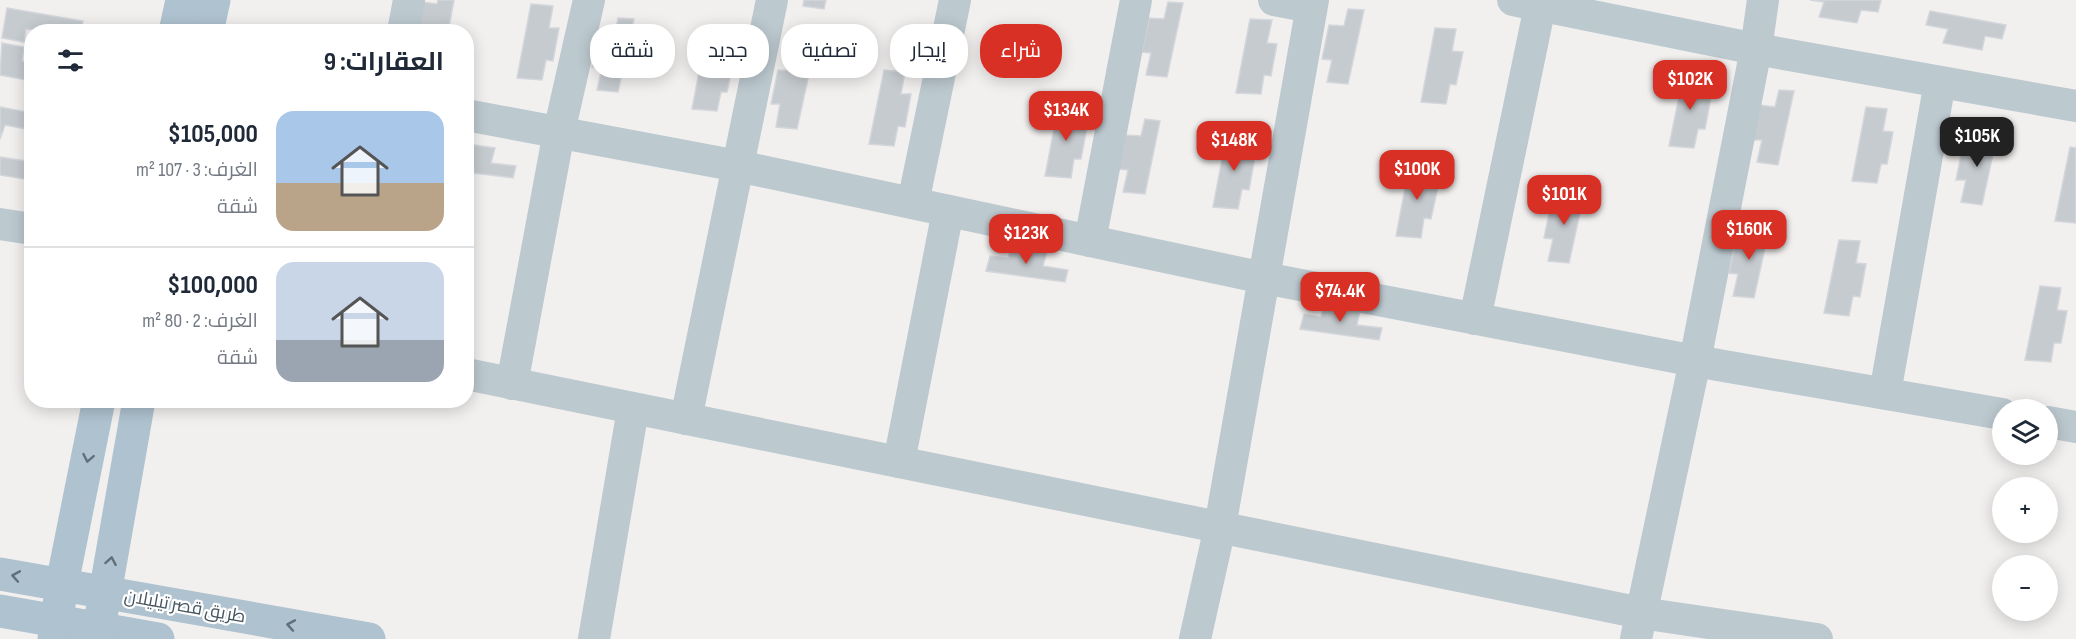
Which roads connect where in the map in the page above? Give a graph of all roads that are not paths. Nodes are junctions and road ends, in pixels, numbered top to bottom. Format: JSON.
{"nodes":[{"id":1,"x":182,"y":0,"type":"edge"},
{"id":2,"x":214,"y":0,"type":"edge"},
{"id":3,"x":409,"y":0,"type":"edge"},
{"id":4,"x":589,"y":0,"type":"edge"},
{"id":5,"x":772,"y":0,"type":"edge"},
{"id":6,"x":955,"y":0,"type":"edge"},
{"id":7,"x":1136,"y":0,"type":"edge"},
{"id":8,"x":1274,"y":0,"type":"edge"},
{"id":9,"x":1763,"y":0,"type":"edge"},
{"id":10,"x":1526,"y":3,"type":"edge"},
{"id":11,"x":1312,"y":4,"type":"edge"},
{"id":12,"x":177,"y":24,"type":"edge"},
{"id":13,"x":209,"y":24,"type":"edge"},
{"id":14,"x":404,"y":24,"type":"edge"},
{"id":15,"x":1756,"y":49,"type":"junction"},
{"id":16,"x":1940,"y":82,"type":"junction"},
{"id":17,"x":2076,"y":106,"type":"edge"},
{"id":18,"x":474,"y":116,"type":"edge"},
{"id":19,"x":559,"y":132,"type":"junction"},
{"id":20,"x":738,"y":166,"type":"junction"},
{"id":21,"x":913,"y":203,"type":"junction"},
{"id":22,"x":948,"y":211,"type":"junction"},
{"id":23,"x":0,"y":224,"type":"edge"},
{"id":24,"x":24,"y":228,"type":"edge"},
{"id":25,"x":1089,"y":241,"type":"junction"},
{"id":26,"x":1264,"y":278,"type":"junction"},
{"id":27,"x":1475,"y":319,"type":"junction"},
{"id":28,"x":1695,"y":361,"type":"junction"},
{"id":29,"x":474,"y":376,"type":"edge"},
{"id":30,"x":512,"y":384,"type":"junction"},
{"id":31,"x":1885,"y":393,"type":"junction"},
{"id":32,"x":97,"y":408,"type":"edge"},
{"id":33,"x":138,"y":408,"type":"edge"},
{"id":34,"x":633,"y":409,"type":"junction"},
{"id":35,"x":1992,"y":412,"type":"edge"},
{"id":36,"x":686,"y":419,"type":"junction"},
{"id":37,"x":2058,"y":424,"type":"edge"},
{"id":38,"x":2076,"y":427,"type":"edge"},
{"id":39,"x":899,"y":462,"type":"junction"},
{"id":40,"x":1220,"y":527,"type":"junction"},
{"id":41,"x":0,"y":574,"type":"edge"},
{"id":42,"x":62,"y":584,"type":"junction"},
{"id":43,"x":106,"y":592,"type":"junction"},
{"id":44,"x":0,"y":611,"type":"edge"},
{"id":45,"x":1639,"y":626,"type":"edge"},
{"id":46,"x":56,"y":630,"type":"edge"},
{"id":47,"x":98,"y":634,"type":"edge"},
{"id":48,"x":158,"y":639,"type":"edge"},
{"id":49,"x":369,"y":639,"type":"edge"},
{"id":50,"x":594,"y":639,"type":"edge"},
{"id":51,"x":1195,"y":639,"type":"edge"},
{"id":52,"x":1816,"y":639,"type":"edge"}],
"edges":[{"from":1,"to":12,"type":"main road"},
{"from":2,"to":13,"type":"main road"},
{"from":3,"to":14,"type":"street"},
{"from":4,"to":19,"type":"street"},
{"from":5,"to":20,"type":"street"},
{"from":6,"to":21,"type":"street"},
{"from":7,"to":25,"type":"street"},
{"from":8,"to":11,"type":"street"},
{"from":9,"to":15,"type":"street"},
{"from":10,"to":15,"type":"street"},
{"from":10,"to":27,"type":"street"},
{"from":11,"to":26,"type":"street"},
{"from":15,"to":16,"type":"street"},
{"from":15,"to":28,"type":"street"},
{"from":16,"to":17,"type":"street"},
{"from":16,"to":31,"type":"street"},
{"from":18,"to":19,"type":"street"},
{"from":19,"to":20,"type":"street"},
{"from":19,"to":30,"type":"street"},
{"from":20,"to":21,"type":"street"},
{"from":20,"to":36,"type":"street"},
{"from":21,"to":22,"type":"street"},
{"from":22,"to":25,"type":"street"},
{"from":22,"to":39,"type":"street"},
{"from":23,"to":24,"type":"street"},
{"from":25,"to":26,"type":"street"},
{"from":26,"to":27,"type":"street"},
{"from":26,"to":40,"type":"street"},
{"from":27,"to":28,"type":"street"},
{"from":28,"to":31,"type":"street"},
{"from":28,"to":45,"type":"street"},
{"from":29,"to":30,"type":"street"},
{"from":30,"to":34,"type":"street"},
{"from":31,"to":35,"type":"street"},
{"from":32,"to":42,"type":"main road","one_way":true},
{"from":43,"to":33,"type":"main road","one_way":true},
{"from":34,"to":36,"type":"street"},
{"from":34,"to":50,"type":"street"},
{"from":36,"to":39,"type":"street"},
{"from":37,"to":38,"type":"street"},
{"from":39,"to":40,"type":"street"},
{"from":40,"to":45,"type":"street"},
{"from":40,"to":51,"type":"street"},
{"from":42,"to":41,"type":"main road","name":"طريق قصر تيليلان","one_way":true},
{"from":42,"to":43,"type":"main road","name":"طريق قصر تيليلان"},
{"from":42,"to":46,"type":"main road"},
{"from":43,"to":47,"type":"main road"},
{"from":49,"to":43,"type":"main road","name":"طريق قصر تيليلان","one_way":true},
{"from":44,"to":46,"type":"main road","name":"طريق قصر تيليلان"},
{"from":45,"to":52,"type":"street"},
{"from":46,"to":47,"type":"main road","name":"طريق قصر تيليلان"},
{"from":47,"to":48,"type":"main road","name":"طريق قصر تيليلان"}]}
